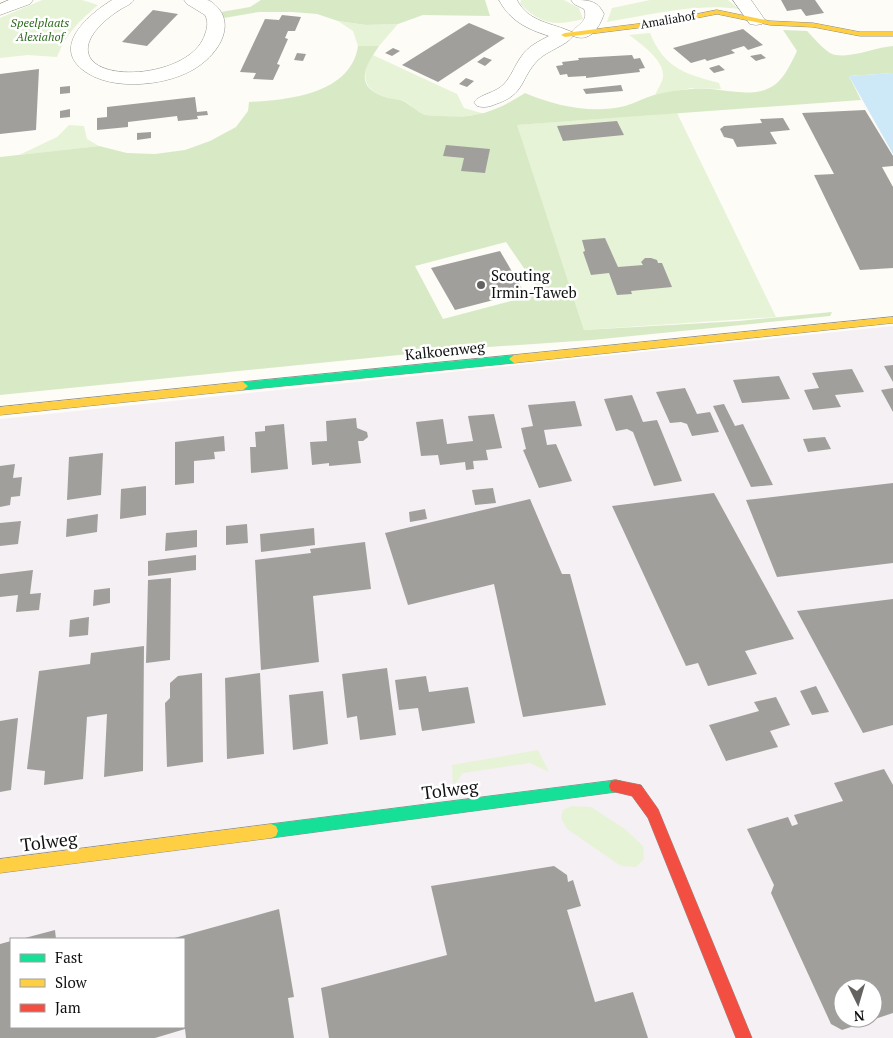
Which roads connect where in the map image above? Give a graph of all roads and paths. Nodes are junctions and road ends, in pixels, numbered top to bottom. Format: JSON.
{"nodes":[{"id":1,"x":24,"y":0,"type":"edge"},
{"id":2,"x":192,"y":0,"type":"edge"},
{"id":3,"x":508,"y":0,"type":"edge"},
{"id":4,"x":580,"y":0,"type":"edge"},
{"id":5,"x":742,"y":0,"type":"edge"},
{"id":6,"x":116,"y":1,"type":"edge"},
{"id":7,"x":0,"y":10,"type":"edge"},
{"id":8,"x":756,"y":20,"type":"junction"},
{"id":9,"x":573,"y":34,"type":"junction"},
{"id":10,"x":893,"y":34,"type":"edge"},
{"id":11,"x":484,"y":102,"type":"dead end"},
{"id":12,"x":893,"y":320,"type":"edge"},
{"id":13,"x":0,"y":411,"type":"edge"},
{"id":14,"x":0,"y":866,"type":"edge"},
{"id":15,"x":744,"y":1038,"type":"edge"}],
"edges":[{"from":1,"to":7,"type":"street"},
{"from":2,"to":6,"type":"street"},
{"from":3,"to":9,"type":"street","name":"Amaliahof"},
{"from":4,"to":9,"type":"street","name":"Amaliahof"},
{"from":5,"to":8,"type":"street"},
{"from":8,"to":9,"type":"street","name":"Amaliahof"},
{"from":8,"to":10,"type":"street","name":"Amaliahof"},
{"from":9,"to":11,"type":"street","name":"Amaliahof"},
{"from":12,"to":13,"type":"street","name":"Kalkoenweg"},
{"from":14,"to":15,"type":"street","name":"Tolweg"}]}
